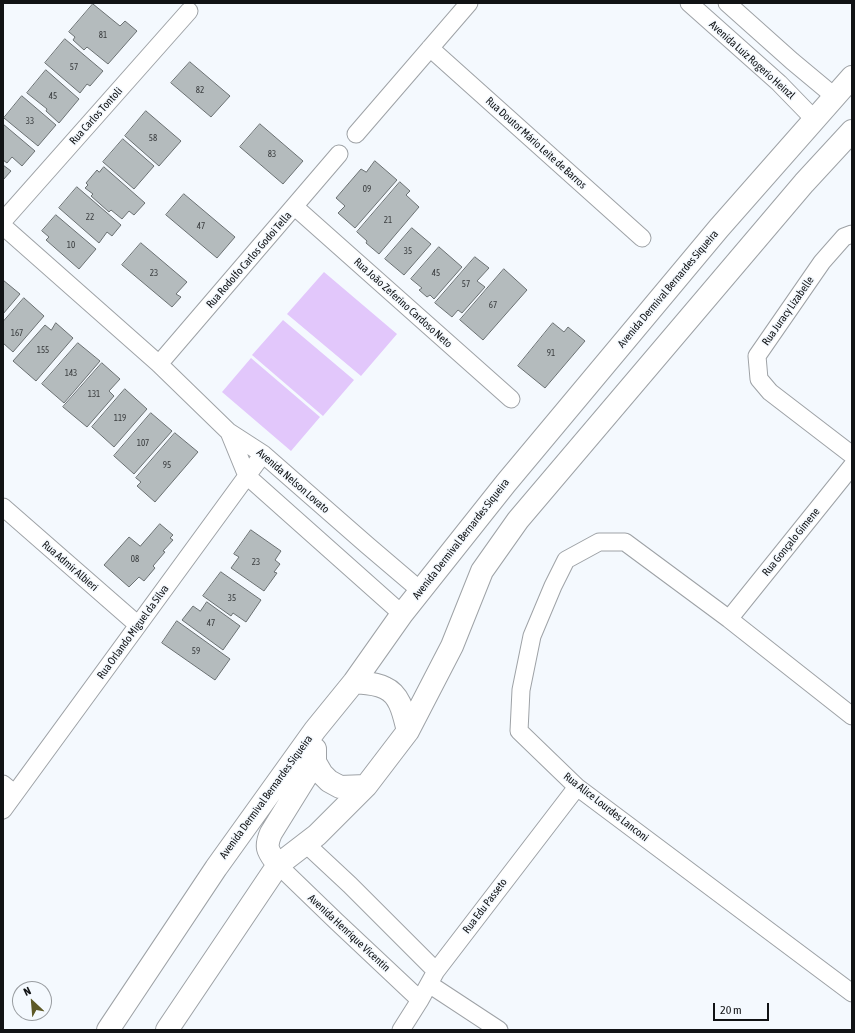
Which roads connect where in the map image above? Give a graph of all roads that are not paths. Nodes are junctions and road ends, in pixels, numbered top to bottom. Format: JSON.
{"nodes":[{"id":1,"x":469,"y":3,"type":"edge"},
{"id":2,"x":689,"y":3,"type":"edge"},
{"id":3,"x":727,"y":3,"type":"edge"},
{"id":4,"x":189,"y":11,"type":"dead end"},
{"id":5,"x":430,"y":48,"type":"junction"},
{"id":6,"x":852,"y":77,"type":"edge"},
{"id":7,"x":834,"y":96,"type":"junction"},
{"id":8,"x":814,"y":119,"type":"junction"},
{"id":9,"x":852,"y":131,"type":"edge"},
{"id":10,"x":356,"y":134,"type":"dead end"},
{"id":11,"x":339,"y":154,"type":"dead end"},
{"id":12,"x":295,"y":207,"type":"junction"},
{"id":13,"x":3,"y":221,"type":"edge"},
{"id":14,"x":3,"y":226,"type":"edge"},
{"id":15,"x":852,"y":234,"type":"edge"},
{"id":16,"x":642,"y":238,"type":"dead end"},
{"id":17,"x":159,"y":364,"type":"junction"},
{"id":18,"x":511,"y":399,"type":"dead end"},
{"id":19,"x":230,"y":432,"type":"junction"},
{"id":20,"x":263,"y":454,"type":"junction"},
{"id":21,"x":852,"y":455,"type":"edge"},
{"id":22,"x":852,"y":466,"type":"edge"},
{"id":23,"x":247,"y":476,"type":"junction"},
{"id":24,"x":3,"y":506,"type":"edge"},
{"id":25,"x":421,"y":590,"type":"junction"},
{"id":26,"x":402,"y":614,"type":"junction"},
{"id":27,"x":729,"y":619,"type":"junction"},
{"id":28,"x":138,"y":625,"type":"junction"},
{"id":29,"x":354,"y":682,"type":"junction"},
{"id":30,"x":852,"y":716,"type":"edge"},
{"id":31,"x":314,"y":730,"type":"junction"},
{"id":32,"x":408,"y":731,"type":"junction"},
{"id":33,"x":315,"y":762,"type":"junction"},
{"id":34,"x":366,"y":786,"type":"junction"},
{"id":35,"x":577,"y":787,"type":"junction"},
{"id":36,"x":9,"y":789,"type":"edge"},
{"id":37,"x":3,"y":810,"type":"edge"},
{"id":38,"x":306,"y":844,"type":"junction"},
{"id":39,"x":278,"y":865,"type":"junction"},
{"id":40,"x":432,"y":978,"type":"junction"},
{"id":41,"x":852,"y":993,"type":"edge"},
{"id":42,"x":420,"y":1000,"type":"junction"},
{"id":43,"x":108,"y":1030,"type":"edge"},
{"id":44,"x":167,"y":1030,"type":"edge"},
{"id":45,"x":401,"y":1030,"type":"edge"},
{"id":46,"x":499,"y":1030,"type":"edge"}],
"edges":[{"from":1,"to":5,"type":"street"},
{"from":2,"to":8,"type":"street","name":"Avenida Luiz Rogerio Heinzl"},
{"from":3,"to":7,"type":"street"},
{"from":4,"to":13,"type":"street","name":"Rua Carlos Tontoli"},
{"from":5,"to":10,"type":"street"},
{"from":5,"to":16,"type":"street","name":"Rua Doutor Mário Leite de Barros"},
{"from":6,"to":7,"type":"main road","name":"Avenida Dermival Bernardes Siqueira"},
{"from":7,"to":8,"type":"main road","name":"Avenida Dermival Bernardes Siqueira"},
{"from":8,"to":25,"type":"main road","name":"Avenida Dermival Bernardes Siqueira"},
{"from":9,"to":32,"type":"main road"},
{"from":11,"to":12,"type":"street","name":"Rua Rodolfo Carlos Godoi Tella"},
{"from":12,"to":17,"type":"street","name":"Rua Rodolfo Carlos Godoi Tella"},
{"from":12,"to":18,"type":"street","name":"Rua João Zeferino Cardoso Neto"},
{"from":14,"to":17,"type":"street"},
{"from":15,"to":21,"type":"street","name":"Rua Juracy Lizabelle"},
{"from":17,"to":19,"type":"street"},
{"from":19,"to":20,"type":"street","name":"Avenida Nelson Lovato"},
{"from":19,"to":23,"type":"street","name":"Avenida Nelson Lovato"},
{"from":20,"to":23,"type":"street","name":"Rua Orlando Miguel da Silva"},
{"from":20,"to":25,"type":"street","name":"Avenida Nelson Lovato"},
{"from":22,"to":27,"type":"street","name":"Rua Gonçalo Gimene"},
{"from":23,"to":26,"type":"street","name":"Avenida Nelson Lovato"},
{"from":23,"to":28,"type":"street","name":"Rua Orlando Miguel da Silva"},
{"from":24,"to":28,"type":"street","name":"Rua Admir Albieri"},
{"from":25,"to":26,"type":"main road","name":"Avenida Dermival Bernardes Siqueira"},
{"from":26,"to":29,"type":"main road","name":"Avenida Dermival Bernardes Siqueira"},
{"from":27,"to":30,"type":"street","name":"Rua Alice Lourdes Lanconi"},
{"from":27,"to":35,"type":"street","name":"Rua Alice Lourdes Lanconi"},
{"from":28,"to":36,"type":"street","name":"Rua Orlando Miguel da Silva"},
{"from":29,"to":31,"type":"main road","name":"Avenida Dermival Bernardes Siqueira"},
{"from":29,"to":32,"type":"main road"},
{"from":31,"to":33,"type":"main road"},
{"from":31,"to":43,"type":"main road","name":"Avenida Dermival Bernardes Siqueira"},
{"from":32,"to":34,"type":"main road"},
{"from":33,"to":34,"type":"main road"},
{"from":33,"to":39,"type":"main road"},
{"from":34,"to":38,"type":"main road"},
{"from":35,"to":40,"type":"street","name":"Rua Edu Passeto"},
{"from":35,"to":41,"type":"street","name":"Rua Alice Lourdes Lanconi"},
{"from":36,"to":37,"type":"street","name":"Rua Orlando Miguel da Silva"},
{"from":38,"to":39,"type":"main road"},
{"from":38,"to":40,"type":"street"},
{"from":39,"to":42,"type":"street","name":"Avenida Henrique Vicentin"},
{"from":39,"to":44,"type":"main road"},
{"from":40,"to":42,"type":"street","name":"Rua Edu Passeto"},
{"from":40,"to":46,"type":"street"},
{"from":42,"to":45,"type":"street","name":"Rua Edu Passeto"}]}
